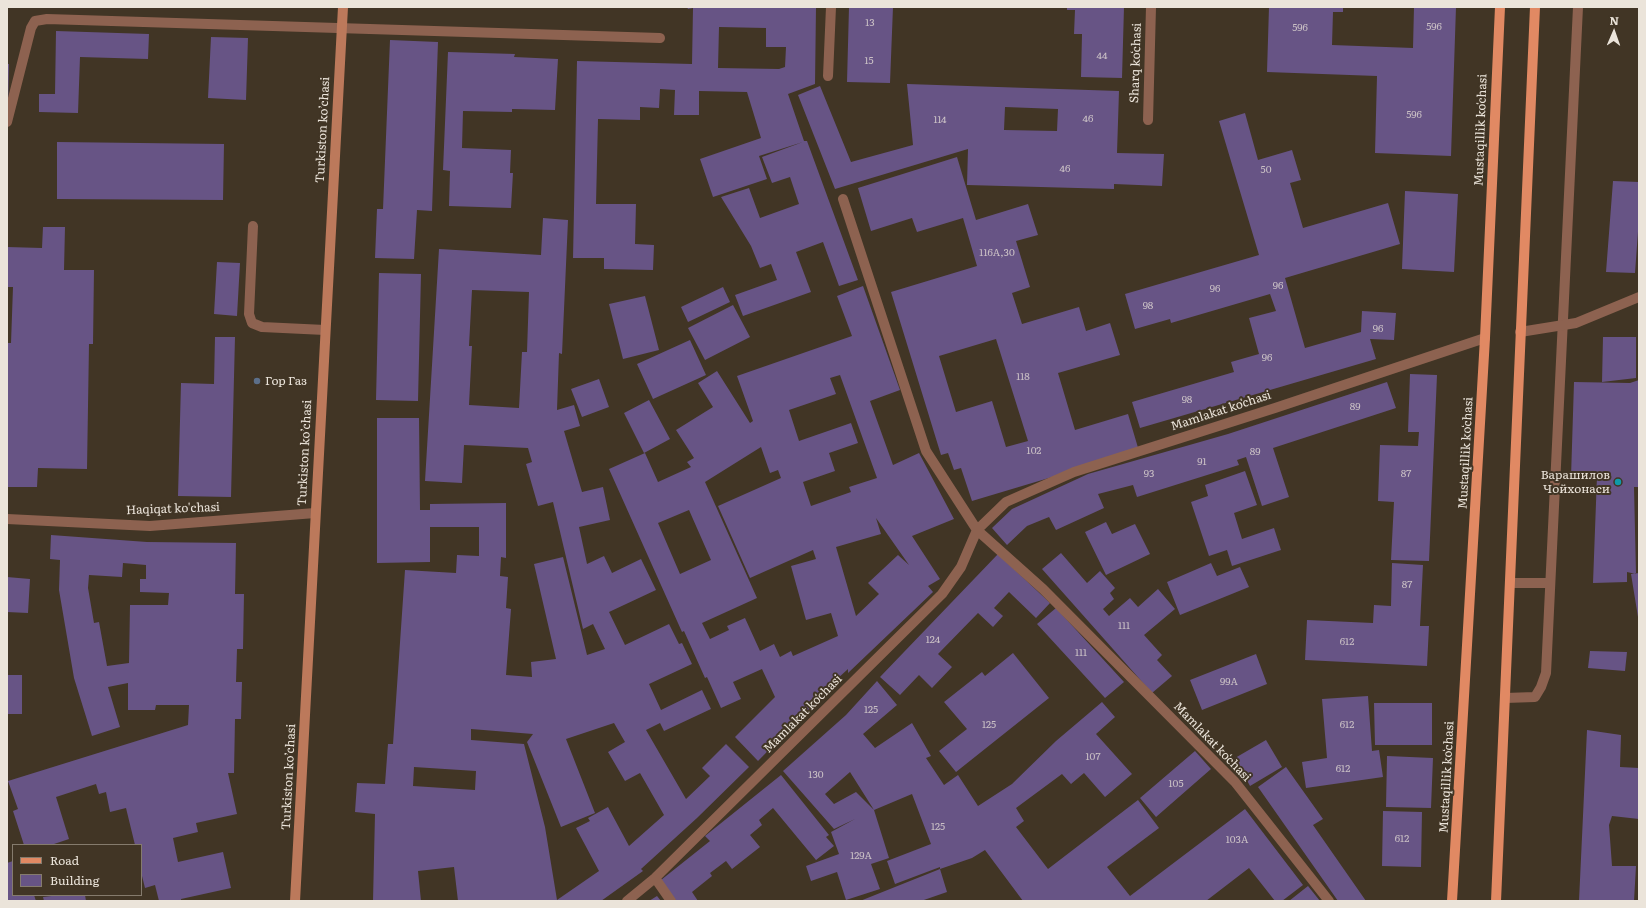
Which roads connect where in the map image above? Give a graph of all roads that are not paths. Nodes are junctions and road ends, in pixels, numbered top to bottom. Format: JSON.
{"nodes":[{"id":1,"x":343,"y":7,"type":"edge"},
{"id":2,"x":832,"y":7,"type":"edge"},
{"id":3,"x":1151,"y":7,"type":"edge"},
{"id":4,"x":1500,"y":7,"type":"edge"},
{"id":5,"x":1535,"y":7,"type":"edge"},
{"id":6,"x":1578,"y":7,"type":"edge"},
{"id":7,"x":342,"y":28,"type":"junction"},
{"id":8,"x":660,"y":38,"type":"dead end"},
{"id":9,"x":828,"y":76,"type":"dead end"},
{"id":10,"x":1148,"y":120,"type":"dead end"},
{"id":11,"x":7,"y":122,"type":"edge"},
{"id":12,"x":843,"y":199,"type":"dead end"},
{"id":13,"x":253,"y":226,"type":"dead end"},
{"id":14,"x":1639,"y":297,"type":"edge"},
{"id":15,"x":1563,"y":325,"type":"junction"},
{"id":16,"x":325,"y":330,"type":"junction"},
{"id":17,"x":1520,"y":332,"type":"junction"},
{"id":18,"x":1485,"y":338,"type":"junction"},
{"id":19,"x":315,"y":514,"type":"junction"},
{"id":20,"x":7,"y":519,"type":"edge"},
{"id":21,"x":977,"y":530,"type":"junction"},
{"id":22,"x":1510,"y":583,"type":"junction"},
{"id":23,"x":1550,"y":583,"type":"junction"},
{"id":24,"x":1505,"y":698,"type":"junction"},
{"id":25,"x":655,"y":878,"type":"junction"},
{"id":26,"x":295,"y":901,"type":"edge"},
{"id":27,"x":627,"y":901,"type":"edge"},
{"id":28,"x":671,"y":901,"type":"edge"},
{"id":29,"x":1329,"y":901,"type":"edge"},
{"id":30,"x":1452,"y":901,"type":"edge"},
{"id":31,"x":1496,"y":901,"type":"edge"}],
"edges":[{"from":1,"to":7,"type":"main road","name":"Turkiston ko’chasi"},
{"from":2,"to":9,"type":"street"},
{"from":3,"to":10,"type":"street","name":"Sharq koʻchasi"},
{"from":4,"to":18,"type":"main road","name":"Mustaqillik koʻchasi"},
{"from":5,"to":17,"type":"main road"},
{"from":6,"to":15,"type":"street"},
{"from":7,"to":8,"type":"street"},
{"from":7,"to":11,"type":"street"},
{"from":7,"to":16,"type":"main road","name":"Turkiston ko’chasi"},
{"from":12,"to":21,"type":"street"},
{"from":13,"to":16,"type":"street"},
{"from":14,"to":15,"type":"street"},
{"from":15,"to":17,"type":"street"},
{"from":15,"to":23,"type":"street"},
{"from":16,"to":19,"type":"main road","name":"Turkiston ko’chasi"},
{"from":17,"to":22,"type":"main road"},
{"from":18,"to":21,"type":"street","name":"Mamlakat koʻchasi"},
{"from":18,"to":30,"type":"main road","name":"Mustaqillik koʻchasi"},
{"from":19,"to":20,"type":"street","name":"Haqiqat ko'chasi"},
{"from":19,"to":26,"type":"main road","name":"Turkiston ko’chasi"},
{"from":21,"to":25,"type":"street","name":"Mamlakat koʻchasi"},
{"from":21,"to":29,"type":"street","name":"Mamlakat koʻchasi"},
{"from":22,"to":23,"type":"street"},
{"from":22,"to":24,"type":"main road"},
{"from":23,"to":24,"type":"street"},
{"from":24,"to":31,"type":"main road"},
{"from":25,"to":27,"type":"street","name":"Mamlakat koʻchasi"},
{"from":25,"to":28,"type":"street"}]}
